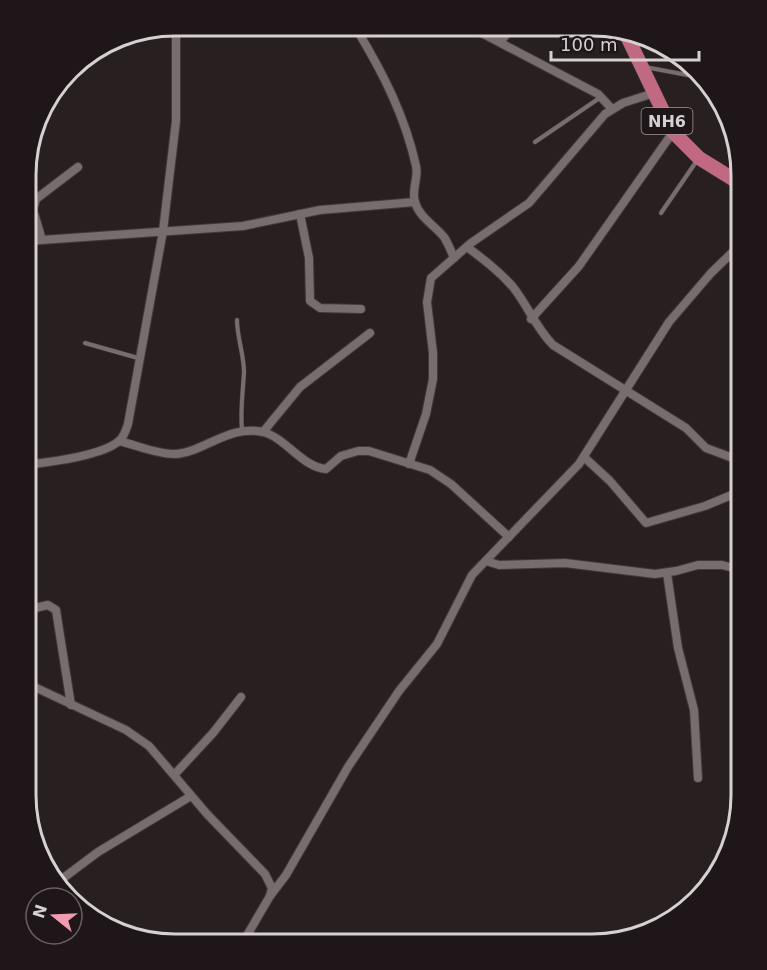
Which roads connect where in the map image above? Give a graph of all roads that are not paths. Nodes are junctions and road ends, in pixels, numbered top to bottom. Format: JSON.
{"nodes":[{"id":1,"x":176,"y":36,"type":"edge"},
{"id":2,"x":360,"y":36,"type":"edge"},
{"id":3,"x":488,"y":36,"type":"edge"},
{"id":4,"x":505,"y":36,"type":"edge"},
{"id":5,"x":500,"y":42,"type":"junction"},
{"id":6,"x":629,"y":42,"type":"edge"},
{"id":7,"x":641,"y":66,"type":"junction"},
{"id":8,"x":688,"y":75,"type":"edge"},
{"id":9,"x":654,"y":93,"type":"junction"},
{"id":10,"x":602,"y":96,"type":"junction"},
{"id":11,"x":612,"y":109,"type":"junction"},
{"id":12,"x":673,"y":132,"type":"junction"},
{"id":13,"x":535,"y":142,"type":"dead end"},
{"id":14,"x":699,"y":158,"type":"junction"},
{"id":15,"x":78,"y":168,"type":"dead end"},
{"id":16,"x":731,"y":178,"type":"edge"},
{"id":17,"x":36,"y":199,"type":"edge"},
{"id":18,"x":415,"y":202,"type":"junction"},
{"id":19,"x":661,"y":213,"type":"dead end"},
{"id":20,"x":300,"y":214,"type":"junction"},
{"id":21,"x":36,"y":220,"type":"edge"},
{"id":22,"x":163,"y":231,"type":"junction"},
{"id":23,"x":36,"y":240,"type":"edge"},
{"id":24,"x":42,"y":240,"type":"junction"},
{"id":25,"x":467,"y":247,"type":"junction"},
{"id":26,"x":731,"y":254,"type":"edge"},
{"id":27,"x":454,"y":258,"type":"junction"},
{"id":28,"x":361,"y":309,"type":"dead end"},
{"id":29,"x":531,"y":319,"type":"junction"},
{"id":30,"x":237,"y":320,"type":"dead end"},
{"id":31,"x":370,"y":333,"type":"dead end"},
{"id":32,"x":85,"y":343,"type":"dead end"},
{"id":33,"x":138,"y":358,"type":"junction"},
{"id":34,"x":625,"y":391,"type":"junction"},
{"id":35,"x":242,"y":431,"type":"junction"},
{"id":36,"x":263,"y":432,"type":"junction"},
{"id":37,"x":119,"y":441,"type":"junction"},
{"id":38,"x":584,"y":457,"type":"junction"},
{"id":39,"x":731,"y":457,"type":"edge"},
{"id":40,"x":36,"y":463,"type":"edge"},
{"id":41,"x":409,"y":464,"type":"junction"},
{"id":42,"x":731,"y":495,"type":"edge"},
{"id":43,"x":509,"y":537,"type":"junction"},
{"id":44,"x":486,"y":561,"type":"junction"},
{"id":45,"x":731,"y":567,"type":"edge"},
{"id":46,"x":666,"y":573,"type":"junction"},
{"id":47,"x":36,"y":608,"type":"edge"},
{"id":48,"x":36,"y":688,"type":"edge"},
{"id":49,"x":241,"y":697,"type":"dead end"},
{"id":50,"x":71,"y":705,"type":"junction"},
{"id":51,"x":175,"y":774,"type":"junction"},
{"id":52,"x":698,"y":778,"type":"dead end"},
{"id":53,"x":191,"y":796,"type":"junction"},
{"id":54,"x":64,"y":878,"type":"edge"},
{"id":55,"x":270,"y":896,"type":"junction"},
{"id":56,"x":248,"y":934,"type":"edge"}],
"edges":[{"from":1,"to":22,"type":"street"},
{"from":2,"to":18,"type":"street"},
{"from":3,"to":5,"type":"street"},
{"from":4,"to":5,"type":"street"},
{"from":5,"to":10,"type":"street"},
{"from":6,"to":7,"type":"highway","number":"NH6"},
{"from":7,"to":8,"type":"lane"},
{"from":7,"to":9,"type":"highway","number":"NH6"},
{"from":9,"to":11,"type":"street"},
{"from":9,"to":12,"type":"highway","number":"NH6"},
{"from":10,"to":11,"type":"street"},
{"from":10,"to":13,"type":"lane"},
{"from":11,"to":25,"type":"street"},
{"from":12,"to":14,"type":"highway","number":"NH6"},
{"from":12,"to":29,"type":"street"},
{"from":14,"to":16,"type":"highway","number":"NH6"},
{"from":14,"to":19,"type":"lane"},
{"from":15,"to":17,"type":"street"},
{"from":18,"to":20,"type":"street"},
{"from":18,"to":27,"type":"street"},
{"from":20,"to":22,"type":"street"},
{"from":20,"to":28,"type":"street"},
{"from":21,"to":24,"type":"street"},
{"from":22,"to":24,"type":"street"},
{"from":22,"to":33,"type":"street"},
{"from":23,"to":24,"type":"street"},
{"from":25,"to":27,"type":"street"},
{"from":25,"to":29,"type":"street"},
{"from":26,"to":34,"type":"street"},
{"from":27,"to":41,"type":"street"},
{"from":29,"to":34,"type":"street"},
{"from":30,"to":35,"type":"lane"},
{"from":31,"to":36,"type":"street"},
{"from":32,"to":33,"type":"lane"},
{"from":33,"to":37,"type":"street"},
{"from":34,"to":38,"type":"street"},
{"from":34,"to":39,"type":"street"},
{"from":35,"to":36,"type":"street"},
{"from":35,"to":37,"type":"street"},
{"from":36,"to":41,"type":"street"},
{"from":37,"to":40,"type":"street"},
{"from":38,"to":42,"type":"street"},
{"from":38,"to":43,"type":"street"},
{"from":41,"to":43,"type":"street"},
{"from":43,"to":44,"type":"street"},
{"from":44,"to":46,"type":"street"},
{"from":44,"to":55,"type":"street"},
{"from":45,"to":46,"type":"street"},
{"from":46,"to":52,"type":"street"},
{"from":47,"to":50,"type":"street"},
{"from":48,"to":50,"type":"street"},
{"from":49,"to":51,"type":"street"},
{"from":50,"to":51,"type":"street"},
{"from":51,"to":53,"type":"street"},
{"from":53,"to":54,"type":"street"},
{"from":53,"to":55,"type":"street"},
{"from":55,"to":56,"type":"street"}]}
